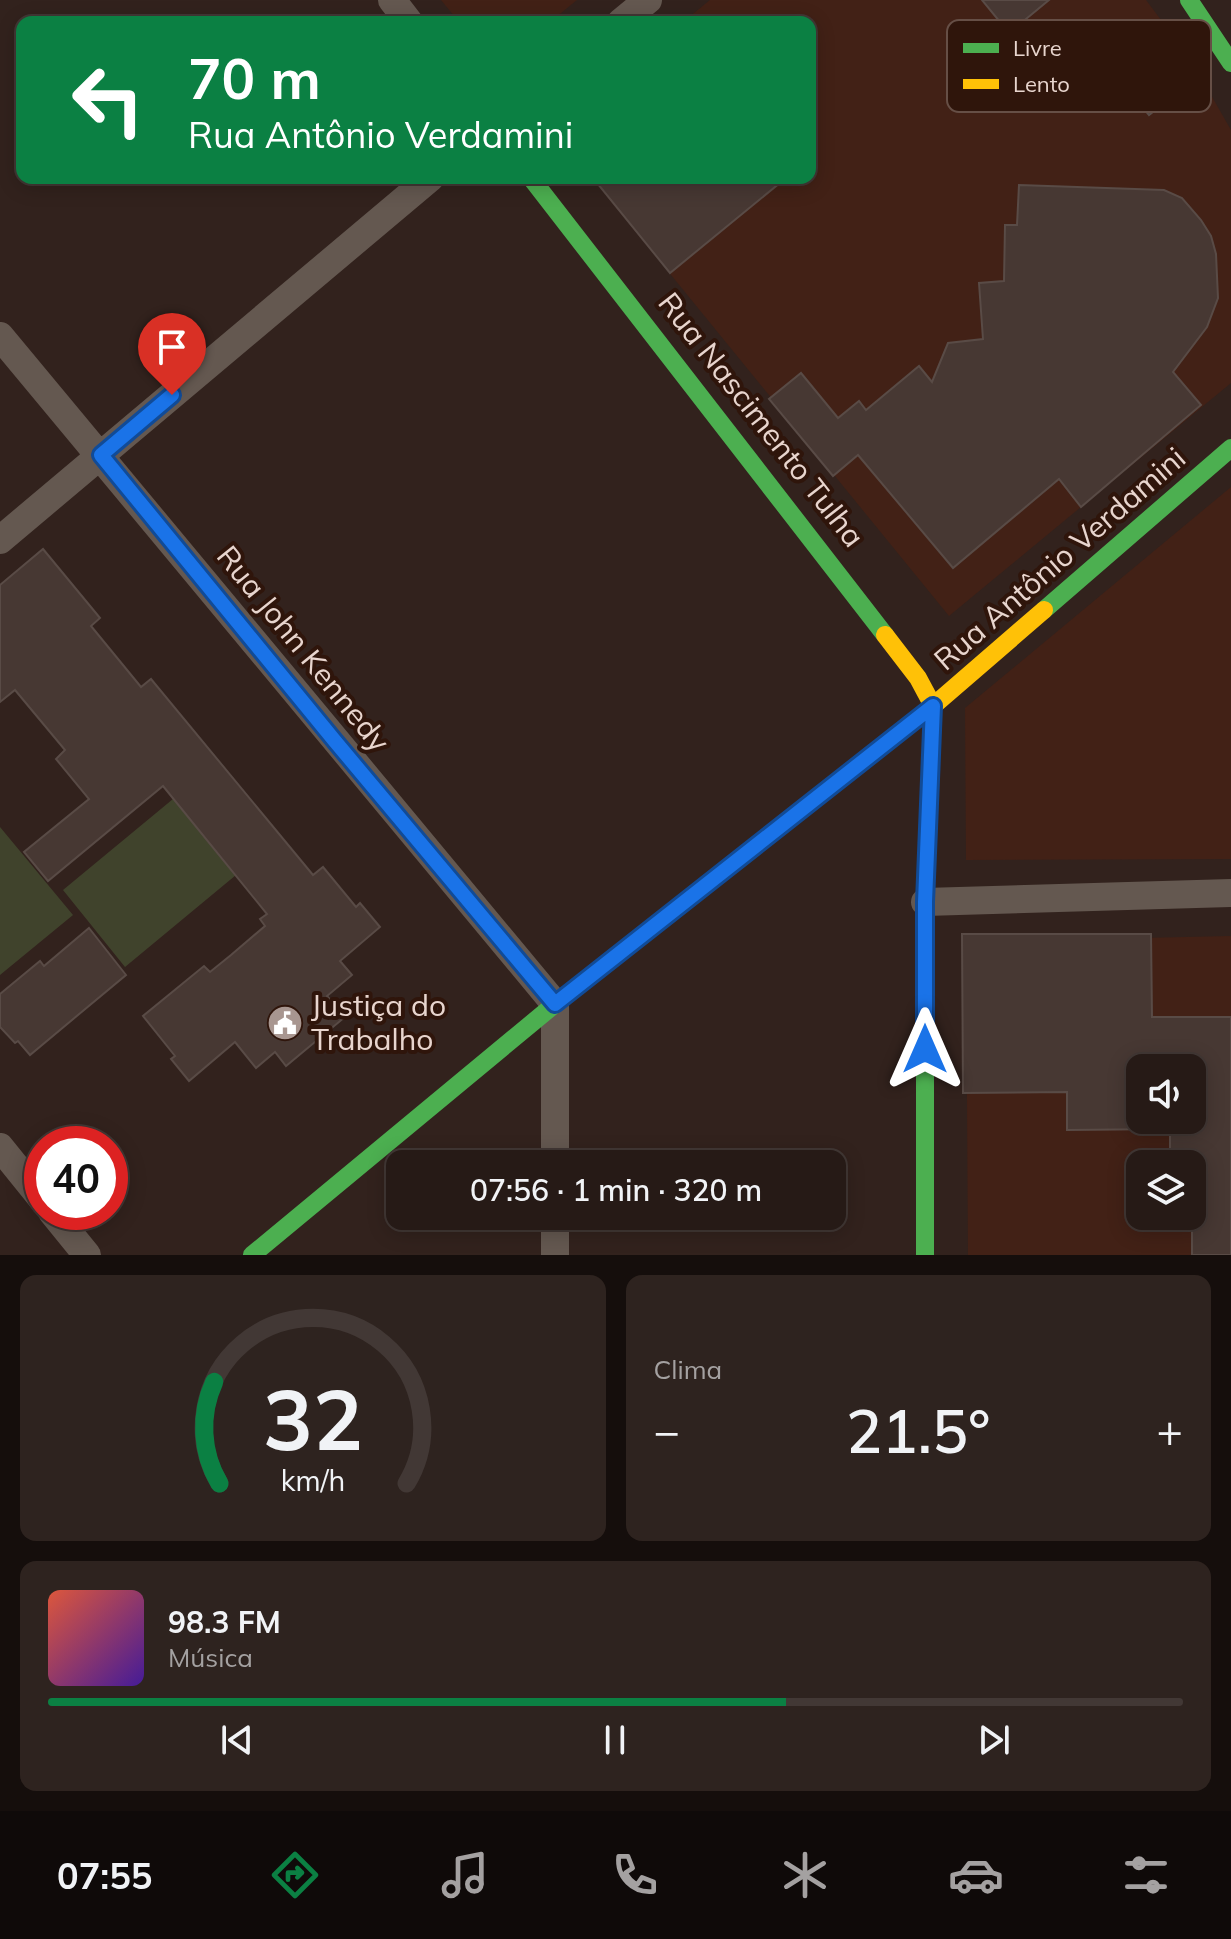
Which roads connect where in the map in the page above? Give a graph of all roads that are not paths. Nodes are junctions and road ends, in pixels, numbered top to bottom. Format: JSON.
{"nodes":[{"id":1,"x":392,"y":0,"type":"edge"},
{"id":2,"x":648,"y":0,"type":"edge"},
{"id":3,"x":1189,"y":0,"type":"edge"},
{"id":4,"x":404,"y":16,"type":"edge"},
{"id":5,"x":628,"y":16,"type":"edge"},
{"id":6,"x":1202,"y":20,"type":"edge"},
{"id":7,"x":1211,"y":33,"type":"edge"},
{"id":8,"x":1231,"y":63,"type":"edge"},
{"id":9,"x":423,"y":184,"type":"edge"},
{"id":10,"x":536,"y":184,"type":"edge"},
{"id":11,"x":0,"y":336,"type":"edge"},
{"id":12,"x":1231,"y":448,"type":"edge"},
{"id":13,"x":101,"y":455,"type":"junction"},
{"id":14,"x":0,"y":540,"type":"edge"},
{"id":15,"x":933,"y":706,"type":"junction"},
{"id":16,"x":1231,"y":893,"type":"edge"},
{"id":17,"x":925,"y":902,"type":"junction"},
{"id":18,"x":555,"y":1004,"type":"junction"},
{"id":19,"x":0,"y":1147,"type":"edge"},
{"id":20,"x":555,"y":1150,"type":"edge"},
{"id":21,"x":24,"y":1177,"type":"edge"},
{"id":22,"x":67,"y":1230,"type":"edge"},
{"id":23,"x":555,"y":1230,"type":"edge"},
{"id":24,"x":87,"y":1255,"type":"edge"},
{"id":25,"x":252,"y":1255,"type":"edge"},
{"id":26,"x":555,"y":1255,"type":"edge"},
{"id":27,"x":925,"y":1255,"type":"edge"}],
"edges":[{"from":1,"to":4,"type":"street"},
{"from":2,"to":5,"type":"street"},
{"from":3,"to":6,"type":"street"},
{"from":7,"to":8,"type":"street"},
{"from":9,"to":13,"type":"street"},
{"from":10,"to":15,"type":"street","name":"Rua Nascimento Tulha"},
{"from":11,"to":13,"type":"street","name":"Rua John Kennedy"},
{"from":12,"to":15,"type":"street","name":"Rua Antônio Verdamini"},
{"from":13,"to":14,"type":"street"},
{"from":13,"to":18,"type":"street","name":"Rua John Kennedy"},
{"from":15,"to":17,"type":"street"},
{"from":15,"to":18,"type":"street","name":"Rua Antônio Verdamini"},
{"from":16,"to":17,"type":"street"},
{"from":17,"to":27,"type":"street"},
{"from":18,"to":20,"type":"street"},
{"from":18,"to":25,"type":"street","name":"Rua Antônio Verdamini"},
{"from":19,"to":21,"type":"street"},
{"from":22,"to":24,"type":"street"},
{"from":23,"to":26,"type":"street"}]}
